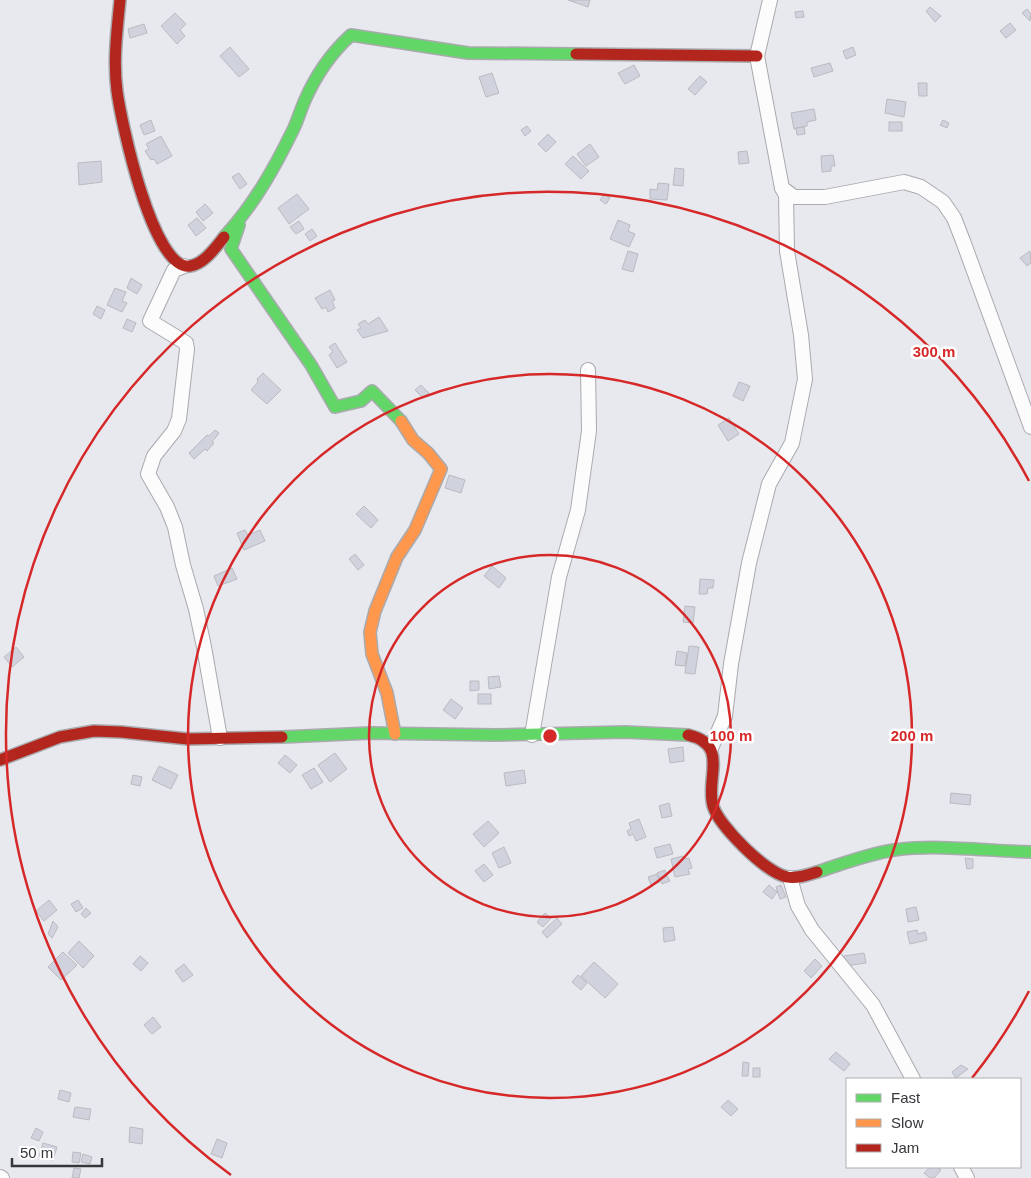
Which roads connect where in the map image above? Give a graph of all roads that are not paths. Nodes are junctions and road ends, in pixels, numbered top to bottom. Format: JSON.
{"nodes":[{"id":1,"x":120,"y":0,"type":"edge"},
{"id":2,"x":770,"y":0,"type":"edge"},
{"id":3,"x":758,"y":56,"type":"junction"},
{"id":4,"x":782,"y":188,"type":"junction"},
{"id":5,"x":242,"y":218,"type":"junction"},
{"id":6,"x":184,"y":266,"type":"junction"},
{"id":7,"x":588,"y":370,"type":"dead end"},
{"id":8,"x":1031,"y":427,"type":"edge"},
{"id":9,"x":395,"y":734,"type":"junction"},
{"id":10,"x":532,"y":735,"type":"junction"},
{"id":11,"x":220,"y":738,"type":"junction"},
{"id":12,"x":711,"y":748,"type":"junction"},
{"id":13,"x":0,"y":760,"type":"edge"},
{"id":14,"x":1031,"y":852,"type":"edge"},
{"id":15,"x":790,"y":878,"type":"junction"},
{"id":16,"x":912,"y":1078,"type":"edge"}],
"edges":[{"from":1,"to":6,"type":"street"},
{"from":2,"to":3,"type":"street"},
{"from":3,"to":4,"type":"street"},
{"from":3,"to":5,"type":"street"},
{"from":4,"to":8,"type":"street"},
{"from":4,"to":12,"type":"street"},
{"from":5,"to":6,"type":"street"},
{"from":5,"to":9,"type":"street"},
{"from":6,"to":11,"type":"street"},
{"from":7,"to":10,"type":"street"},
{"from":9,"to":10,"type":"street"},
{"from":9,"to":11,"type":"street"},
{"from":10,"to":12,"type":"street"},
{"from":11,"to":13,"type":"street"},
{"from":12,"to":15,"type":"street"},
{"from":14,"to":15,"type":"street"},
{"from":15,"to":16,"type":"street"}]}
